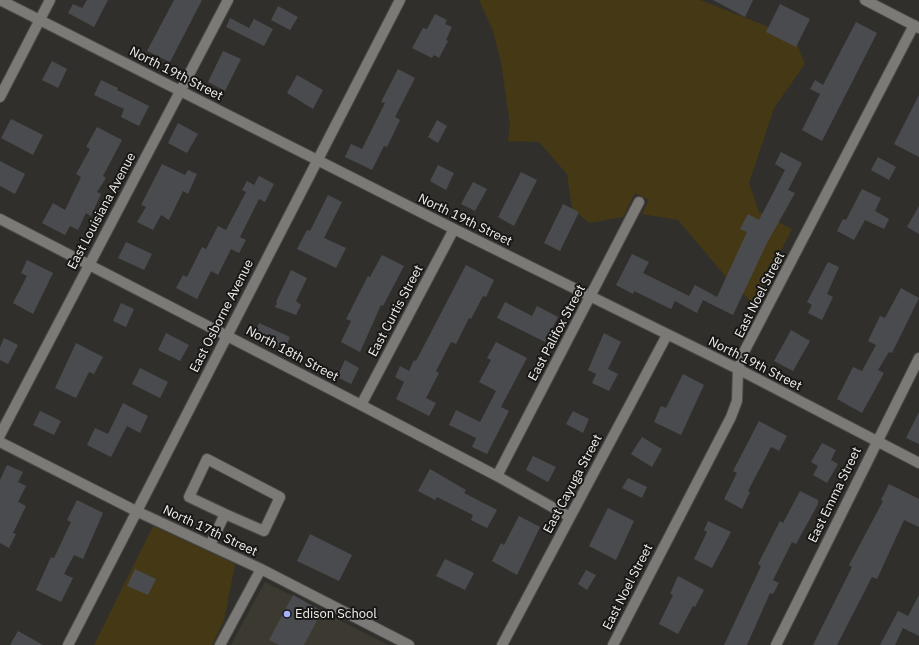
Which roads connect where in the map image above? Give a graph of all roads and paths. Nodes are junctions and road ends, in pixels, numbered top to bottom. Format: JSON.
{"nodes":[{"id":1,"x":0,"y":0,"type":"edge"},
{"id":2,"x":50,"y":0,"type":"edge"},
{"id":3,"x":228,"y":0,"type":"edge"},
{"id":4,"x":400,"y":0,"type":"edge"},
{"id":5,"x":865,"y":0,"type":"edge"},
{"id":6,"x":39,"y":20,"type":"junction"},
{"id":7,"x":917,"y":26,"type":"edge"},
{"id":8,"x":180,"y":90,"type":"junction"},
{"id":9,"x":0,"y":98,"type":"edge"},
{"id":10,"x":317,"y":161,"type":"junction"},
{"id":11,"x":639,"y":202,"type":"dead end"},
{"id":12,"x":0,"y":219,"type":"edge"},
{"id":13,"x":454,"y":229,"type":"junction"},
{"id":14,"x":88,"y":265,"type":"junction"},
{"id":15,"x":591,"y":297,"type":"junction"},
{"id":16,"x":227,"y":335,"type":"junction"},
{"id":17,"x":667,"y":335,"type":"junction"},
{"id":18,"x":919,"y":358,"type":"edge"},
{"id":19,"x":738,"y":369,"type":"junction"},
{"id":20,"x":361,"y":405,"type":"junction"},
{"id":21,"x":0,"y":436,"type":"edge"},
{"id":22,"x":876,"y":441,"type":"junction"},
{"id":23,"x":0,"y":442,"type":"edge"},
{"id":24,"x":919,"y":463,"type":"edge"},
{"id":25,"x":497,"y":476,"type":"junction"},
{"id":26,"x":136,"y":511,"type":"junction"},
{"id":27,"x":225,"y":514,"type":"junction"},
{"id":28,"x":570,"y":517,"type":"junction"},
{"id":29,"x":210,"y":545,"type":"junction"},
{"id":30,"x":261,"y":569,"type":"junction"},
{"id":31,"x":68,"y":645,"type":"edge"},
{"id":32,"x":220,"y":645,"type":"edge"},
{"id":33,"x":409,"y":645,"type":"edge"},
{"id":34,"x":502,"y":645,"type":"edge"},
{"id":35,"x":613,"y":645,"type":"edge"},
{"id":36,"x":776,"y":645,"type":"edge"}],
"edges":[{"from":1,"to":6,"type":"street","name":"North 19th Street"},
{"from":2,"to":6,"type":"street"},
{"from":3,"to":8,"type":"street","name":"East Louisiana Avenue"},
{"from":4,"to":10,"type":"street","name":"East Osborne Avenue"},
{"from":5,"to":7,"type":"street"},
{"from":6,"to":8,"type":"street","name":"North 19th Street"},
{"from":6,"to":9,"type":"street"},
{"from":7,"to":19,"type":"street","name":"East Noel Street"},
{"from":8,"to":10,"type":"street","name":"North 19th Street"},
{"from":8,"to":14,"type":"street","name":"East Louisiana Avenue"},
{"from":10,"to":13,"type":"street","name":"North 19th Street"},
{"from":10,"to":16,"type":"street","name":"East Osborne Avenue"},
{"from":11,"to":15,"type":"street","name":"East Palifox Street"},
{"from":12,"to":14,"type":"street","name":"North 18th Street"},
{"from":13,"to":15,"type":"street","name":"North 19th Street"},
{"from":13,"to":20,"type":"street","name":"East Curtis Street"},
{"from":14,"to":16,"type":"street","name":"North 18th Street"},
{"from":14,"to":21,"type":"street","name":"East Louisiana Avenue"},
{"from":15,"to":17,"type":"street","name":"North 19th Street"},
{"from":15,"to":25,"type":"street","name":"East Palifox Street"},
{"from":16,"to":20,"type":"street","name":"North 18th Street"},
{"from":16,"to":26,"type":"street","name":"East Osborne Avenue"},
{"from":17,"to":19,"type":"street","name":"North 19th Street"},
{"from":17,"to":28,"type":"street","name":"East Cayuga Street"},
{"from":18,"to":22,"type":"street","name":"East Emma Street"},
{"from":19,"to":22,"type":"street","name":"North 19th Street"},
{"from":19,"to":35,"type":"street","name":"East Noel Street"},
{"from":20,"to":25,"type":"street","name":"North 18th Street"},
{"from":22,"to":24,"type":"street","name":"North 19th Street"},
{"from":22,"to":36,"type":"street","name":"East Emma Street"},
{"from":23,"to":26,"type":"street","name":"North 17th Street"},
{"from":25,"to":28,"type":"street","name":"North 18th Street"},
{"from":26,"to":29,"type":"street","name":"North 17th Street"},
{"from":26,"to":31,"type":"street","name":"East Osborne Avenue"},
{"from":27,"to":27,"type":"street"},
{"from":27,"to":29,"type":"street"},
{"from":28,"to":34,"type":"street","name":"East Cayuga Street"},
{"from":29,"to":30,"type":"street","name":"North 17th Street"},
{"from":30,"to":32,"type":"street"},
{"from":30,"to":33,"type":"street","name":"North 17th Street"}]}
